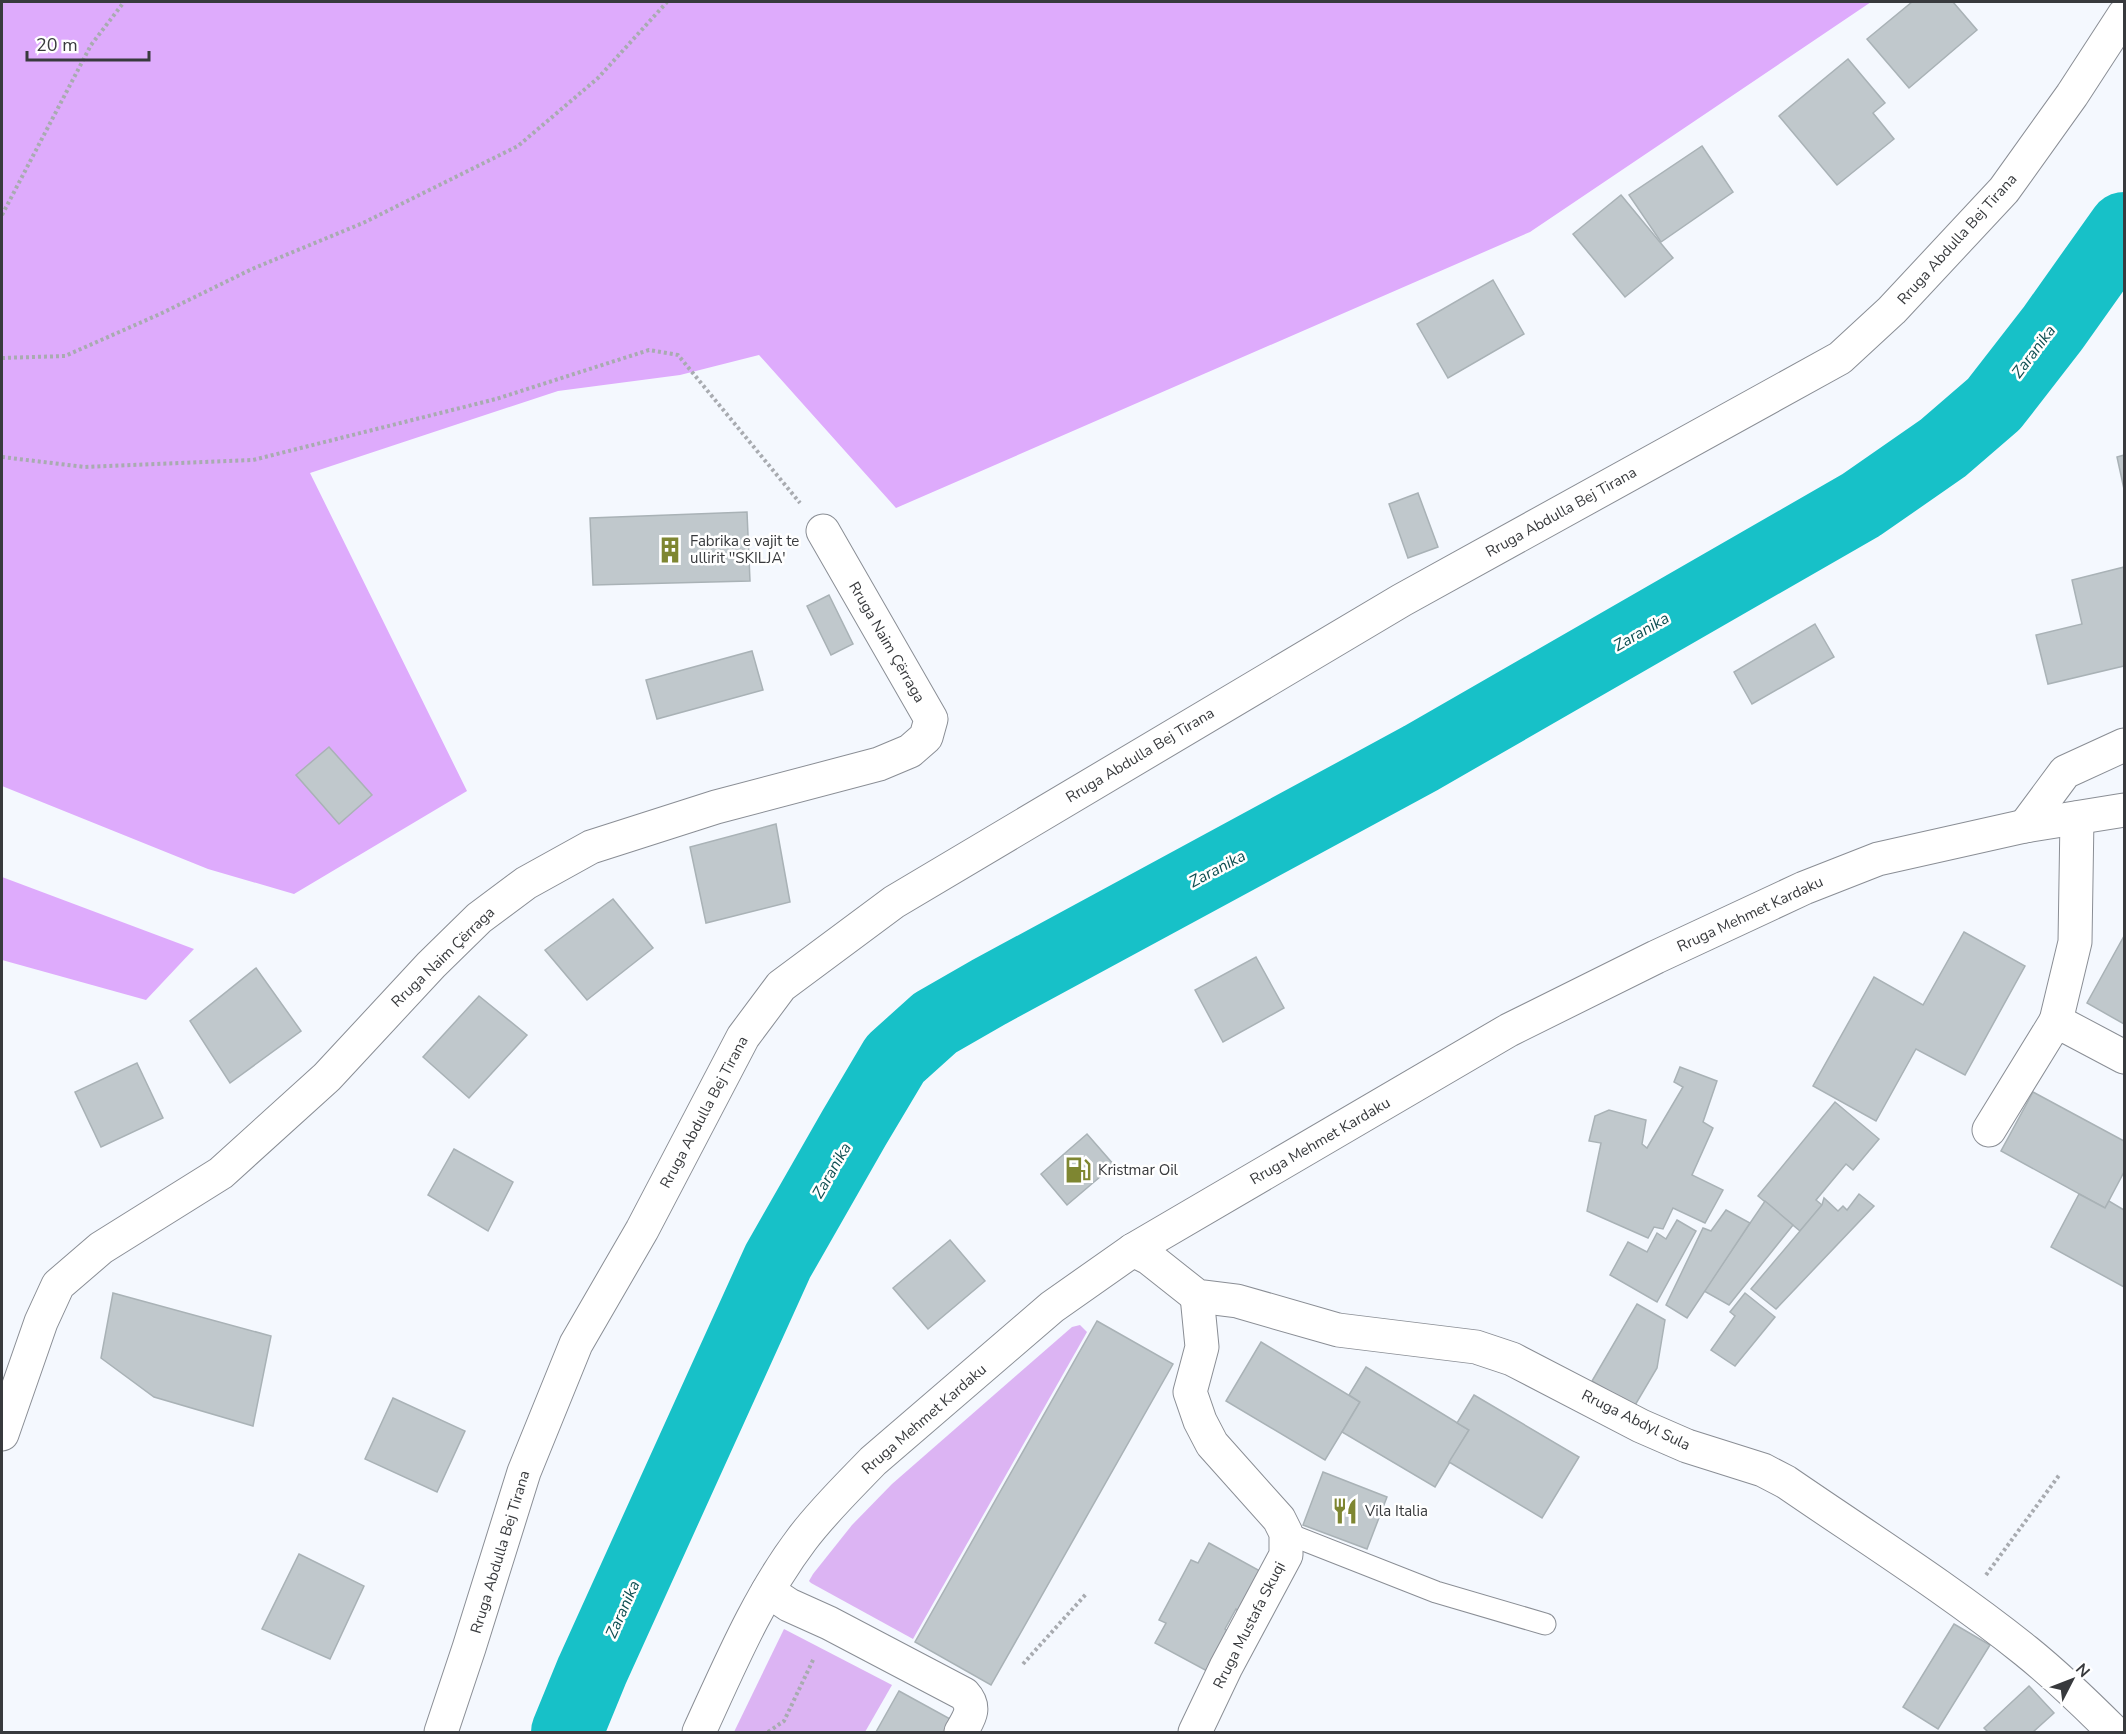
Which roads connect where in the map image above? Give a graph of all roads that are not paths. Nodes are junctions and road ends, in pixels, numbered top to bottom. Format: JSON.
{"nodes":[{"id":1,"x":2124,"y":15,"type":"edge"},
{"id":2,"x":823,"y":531,"type":"road end"},
{"id":3,"x":2124,"y":745,"type":"edge"},
{"id":4,"x":2124,"y":810,"type":"edge"},
{"id":5,"x":2077,"y":818,"type":"junction"},
{"id":6,"x":2025,"y":826,"type":"junction"},
{"id":7,"x":2056,"y":1021,"type":"junction"},
{"id":8,"x":2124,"y":1057,"type":"edge"},
{"id":9,"x":1989,"y":1130,"type":"dead end"},
{"id":10,"x":1133,"y":1250,"type":"junction"},
{"id":11,"x":1197,"y":1296,"type":"junction"},
{"id":12,"x":2,"y":1434,"type":"edge"},
{"id":13,"x":1286,"y":1533,"type":"junction"},
{"id":14,"x":768,"y":1591,"type":"junction"},
{"id":15,"x":1545,"y":1624,"type":"dead end"},
{"id":16,"x":441,"y":1732,"type":"edge"},
{"id":17,"x":699,"y":1732,"type":"edge"},
{"id":18,"x":961,"y":1732,"type":"edge"},
{"id":19,"x":1196,"y":1732,"type":"edge"},
{"id":20,"x":2114,"y":1732,"type":"edge"}],
"edges":[{"from":1,"to":16,"type":"street","name":"Rruga Abdulla Bej Tirana"},
{"from":2,"to":12,"type":"street","name":"Rruga Naim Çërraga"},
{"from":3,"to":6,"type":"street"},
{"from":4,"to":5,"type":"street","name":"Rruga Mehmet Kardaku"},
{"from":5,"to":6,"type":"street","name":"Rruga Mehmet Kardaku"},
{"from":5,"to":7,"type":"street"},
{"from":6,"to":10,"type":"street","name":"Rruga Mehmet Kardaku"},
{"from":7,"to":8,"type":"street"},
{"from":7,"to":9,"type":"street"},
{"from":10,"to":11,"type":"street"},
{"from":10,"to":14,"type":"street","name":"Rruga Mehmet Kardaku"},
{"from":11,"to":13,"type":"street"},
{"from":11,"to":20,"type":"street","name":"Rruga Abdyl Sula"},
{"from":13,"to":15,"type":"lane"},
{"from":13,"to":19,"type":"street","name":"Rruga Mustafa Skuqi"},
{"from":14,"to":17,"type":"street","name":"Rruga Mehmet Kardaku"},
{"from":14,"to":18,"type":"street"}]}
